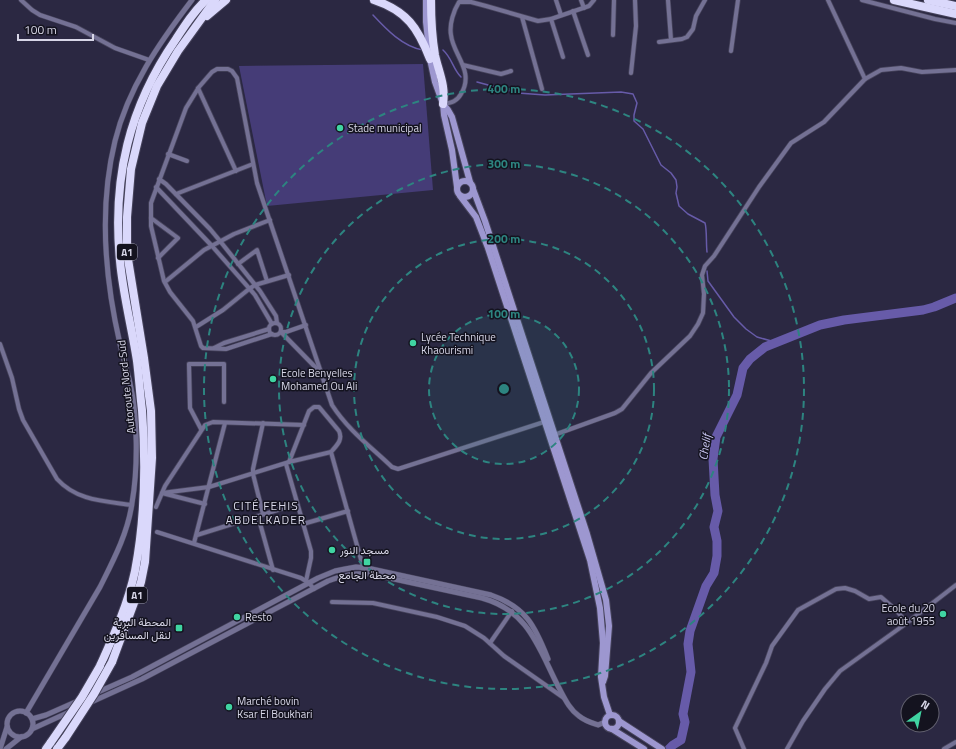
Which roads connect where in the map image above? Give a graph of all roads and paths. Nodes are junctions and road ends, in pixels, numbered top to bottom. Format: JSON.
{"nodes":[{"id":1,"x":21,"y":0,"type":"edge"},
{"id":2,"x":192,"y":0,"type":"edge"},
{"id":3,"x":206,"y":0,"type":"edge"},
{"id":4,"x":215,"y":0,"type":"edge"},
{"id":5,"x":226,"y":0,"type":"edge"},
{"id":6,"x":374,"y":0,"type":"edge"},
{"id":7,"x":426,"y":0,"type":"edge"},
{"id":8,"x":431,"y":0,"type":"edge"},
{"id":9,"x":556,"y":0,"type":"edge"},
{"id":10,"x":581,"y":0,"type":"edge"},
{"id":11,"x":594,"y":0,"type":"edge"},
{"id":12,"x":614,"y":0,"type":"edge"},
{"id":13,"x":635,"y":0,"type":"edge"},
{"id":14,"x":668,"y":0,"type":"edge"},
{"id":15,"x":705,"y":0,"type":"edge"},
{"id":16,"x":738,"y":0,"type":"edge"},
{"id":17,"x":828,"y":0,"type":"edge"},
{"id":18,"x":862,"y":0,"type":"edge"},
{"id":19,"x":894,"y":0,"type":"edge"},
{"id":20,"x":928,"y":0,"type":"edge"},
{"id":21,"x":956,"y":6,"type":"edge"},
{"id":22,"x":584,"y":8,"type":"junction"},
{"id":23,"x":573,"y":11,"type":"junction"},
{"id":24,"x":956,"y":14,"type":"edge"},
{"id":25,"x":561,"y":15,"type":"junction"},
{"id":26,"x":522,"y":17,"type":"junction"},
{"id":27,"x":551,"y":19,"type":"junction"},
{"id":28,"x":956,"y":23,"type":"edge"},
{"id":29,"x":196,"y":25,"type":"junction"},
{"id":30,"x":613,"y":35,"type":"dead end"},
{"id":31,"x":671,"y":40,"type":"junction"},
{"id":32,"x":659,"y":42,"type":"dead end"},
{"id":33,"x":731,"y":51,"type":"dead end"},
{"id":34,"x":588,"y":55,"type":"dead end"},
{"id":35,"x":563,"y":57,"type":"dead end"},
{"id":36,"x":430,"y":59,"type":"junction"},
{"id":37,"x":150,"y":60,"type":"junction"},
{"id":38,"x":463,"y":65,"type":"junction"},
{"id":39,"x":956,"y":70,"type":"edge"},
{"id":40,"x":511,"y":71,"type":"dead end"},
{"id":41,"x":631,"y":73,"type":"dead end"},
{"id":42,"x":865,"y":79,"type":"junction"},
{"id":43,"x":198,"y":88,"type":"junction"},
{"id":44,"x":542,"y":89,"type":"dead end"},
{"id":45,"x":443,"y":104,"type":"junction"},
{"id":46,"x":168,"y":154,"type":"junction"},
{"id":47,"x":187,"y":161,"type":"dead end"},
{"id":48,"x":253,"y":164,"type":"junction"},
{"id":49,"x":236,"y":171,"type":"junction"},
{"id":50,"x":159,"y":179,"type":"junction"},
{"id":51,"x":470,"y":182,"type":"junction"},
{"id":52,"x":457,"y":187,"type":"junction"},
{"id":53,"x":156,"y":188,"type":"junction"},
{"id":54,"x":473,"y":189,"type":"junction"},
{"id":55,"x":176,"y":194,"type":"junction"},
{"id":56,"x":460,"y":196,"type":"junction"},
{"id":57,"x":151,"y":218,"type":"junction"},
{"id":58,"x":270,"y":220,"type":"junction"},
{"id":59,"x":220,"y":241,"type":"junction"},
{"id":60,"x":212,"y":246,"type":"junction"},
{"id":61,"x":158,"y":258,"type":"junction"},
{"id":62,"x":238,"y":264,"type":"junction"},
{"id":63,"x":288,"y":275,"type":"junction"},
{"id":64,"x":267,"y":281,"type":"junction"},
{"id":65,"x":165,"y":282,"type":"junction"},
{"id":66,"x":255,"y":285,"type":"junction"},
{"id":67,"x":249,"y":289,"type":"junction"},
{"id":68,"x":277,"y":323,"type":"junction"},
{"id":69,"x":272,"y":324,"type":"junction"},
{"id":70,"x":306,"y":325,"type":"junction"},
{"id":71,"x":196,"y":327,"type":"junction"},
{"id":72,"x":269,"y":329,"type":"junction"},
{"id":73,"x":280,"y":332,"type":"junction"},
{"id":74,"x":272,"y":334,"type":"junction"},
{"id":75,"x":0,"y":344,"type":"edge"},
{"id":76,"x":214,"y":348,"type":"junction"},
{"id":77,"x":323,"y":374,"type":"junction"},
{"id":78,"x":224,"y":402,"type":"dead end"},
{"id":79,"x":547,"y":421,"type":"junction"},
{"id":80,"x":225,"y":423,"type":"junction"},
{"id":81,"x":263,"y":423,"type":"junction"},
{"id":82,"x":304,"y":425,"type":"junction"},
{"id":83,"x":201,"y":429,"type":"junction"},
{"id":84,"x":554,"y":434,"type":"junction"},
{"id":85,"x":331,"y":452,"type":"junction"},
{"id":86,"x":288,"y":463,"type":"junction"},
{"id":87,"x":252,"y":474,"type":"junction"},
{"id":88,"x":209,"y":488,"type":"junction"},
{"id":89,"x":162,"y":493,"type":"junction"},
{"id":90,"x":205,"y":504,"type":"junction"},
{"id":91,"x":298,"y":504,"type":"junction"},
{"id":92,"x":132,"y":505,"type":"junction"},
{"id":93,"x":156,"y":507,"type":"dead end"},
{"id":94,"x":348,"y":511,"type":"junction"},
{"id":95,"x":263,"y":514,"type":"junction"},
{"id":96,"x":258,"y":516,"type":"junction"},
{"id":97,"x":303,"y":524,"type":"junction"},
{"id":98,"x":157,"y":532,"type":"dead end"},
{"id":99,"x":197,"y":535,"type":"junction"},
{"id":100,"x":194,"y":543,"type":"junction"},
{"id":101,"x":364,"y":568,"type":"junction"},
{"id":102,"x":273,"y":570,"type":"junction"},
{"id":103,"x":365,"y":574,"type":"junction"},
{"id":104,"x":308,"y":582,"type":"junction"},
{"id":105,"x":956,"y":585,"type":"edge"},
{"id":106,"x":314,"y":589,"type":"junction"},
{"id":107,"x":332,"y":602,"type":"dead end"},
{"id":108,"x":512,"y":612,"type":"junction"},
{"id":109,"x":907,"y":623,"type":"junction"},
{"id":110,"x":490,"y":643,"type":"junction"},
{"id":111,"x":603,"y":682,"type":"junction"},
{"id":112,"x":564,"y":698,"type":"junction"},
{"id":113,"x":26,"y":713,"type":"junction"},
{"id":114,"x":610,"y":715,"type":"junction"},
{"id":115,"x":32,"y":719,"type":"junction"},
{"id":116,"x":619,"y":720,"type":"junction"},
{"id":117,"x":605,"y":722,"type":"junction"},
{"id":118,"x":7,"y":726,"type":"junction"},
{"id":119,"x":32,"y":729,"type":"junction"},
{"id":120,"x":612,"y":729,"type":"junction"},
{"id":121,"x":21,"y":737,"type":"junction"},
{"id":122,"x":956,"y":742,"type":"edge"},
{"id":123,"x":0,"y":749,"type":"edge"},
{"id":124,"x":6,"y":749,"type":"edge"},
{"id":125,"x":46,"y":749,"type":"edge"},
{"id":126,"x":57,"y":749,"type":"edge"},
{"id":127,"x":644,"y":749,"type":"edge"},
{"id":128,"x":662,"y":749,"type":"edge"},
{"id":129,"x":744,"y":749,"type":"edge"},
{"id":130,"x":786,"y":749,"type":"edge"},
{"id":131,"x":944,"y":749,"type":"edge"}],
"edges":[{"from":1,"to":37,"type":"street"},
{"from":2,"to":37,"type":"street"},
{"from":3,"to":125,"type":"highway","name":"Autoroute Nord-Sud","number":"A1","bridge":true},
{"from":4,"to":29,"type":"highway","name":"Autoroute Nord-Sud","number":"A1"},
{"from":5,"to":29,"type":"highway"},
{"from":6,"to":36,"type":"highway"},
{"from":7,"to":36,"type":"main road"},
{"from":8,"to":45,"type":"highway"},
{"from":9,"to":25,"type":"street"},
{"from":10,"to":22,"type":"street"},
{"from":11,"to":22,"type":"street"},
{"from":12,"to":30,"type":"street"},
{"from":13,"to":41,"type":"street"},
{"from":14,"to":31,"type":"street"},
{"from":15,"to":31,"type":"street"},
{"from":16,"to":33,"type":"street"},
{"from":17,"to":42,"type":"street"},
{"from":18,"to":28,"type":"street"},
{"from":19,"to":24,"type":"highway"},
{"from":20,"to":21,"type":"highway"},
{"from":22,"to":23,"type":"street"},
{"from":23,"to":25,"type":"street"},
{"from":23,"to":34,"type":"street"},
{"from":25,"to":27,"type":"street"},
{"from":26,"to":27,"type":"street"},
{"from":26,"to":38,"type":"street"},
{"from":26,"to":44,"type":"street"},
{"from":27,"to":35,"type":"street"},
{"from":29,"to":126,"type":"highway","name":"Autoroute Nord-Sud","number":"A1","bridge":true},
{"from":31,"to":32,"type":"street"},
{"from":36,"to":45,"type":"main road"},
{"from":37,"to":92,"type":"street"},
{"from":38,"to":40,"type":"street"},
{"from":38,"to":45,"type":"street"},
{"from":39,"to":42,"type":"street"},
{"from":42,"to":84,"type":"street"},
{"from":43,"to":46,"type":"street"},
{"from":43,"to":48,"type":"street"},
{"from":43,"to":49,"type":"street"},
{"from":45,"to":51,"type":"main road"},
{"from":45,"to":52,"type":"main road"},
{"from":46,"to":47,"type":"street"},
{"from":46,"to":50,"type":"street"},
{"from":48,"to":49,"type":"street"},
{"from":48,"to":58,"type":"street"},
{"from":49,"to":55,"type":"street"},
{"from":50,"to":53,"type":"street"},
{"from":50,"to":55,"type":"street"},
{"from":51,"to":52,"type":"main road"},
{"from":51,"to":54,"type":"main road"},
{"from":52,"to":56,"type":"main road"},
{"from":53,"to":57,"type":"street"},
{"from":53,"to":60,"type":"street"},
{"from":54,"to":56,"type":"main road"},
{"from":54,"to":79,"type":"main road"},
{"from":55,"to":59,"type":"street"},
{"from":56,"to":79,"type":"main road"},
{"from":57,"to":61,"type":"street"},
{"from":57,"to":61,"type":"street"},
{"from":58,"to":59,"type":"street"},
{"from":58,"to":63,"type":"street"},
{"from":59,"to":60,"type":"street"},
{"from":59,"to":62,"type":"street"},
{"from":60,"to":65,"type":"street"},
{"from":60,"to":67,"type":"street"},
{"from":61,"to":65,"type":"street"},
{"from":62,"to":64,"type":"street"},
{"from":62,"to":66,"type":"street"},
{"from":63,"to":64,"type":"street"},
{"from":63,"to":70,"type":"street"},
{"from":64,"to":66,"type":"street"},
{"from":65,"to":71,"type":"street"},
{"from":66,"to":67,"type":"street"},
{"from":66,"to":68,"type":"street"},
{"from":67,"to":69,"type":"street"},
{"from":67,"to":71,"type":"street"},
{"from":68,"to":69,"type":"street"},
{"from":68,"to":73,"type":"street"},
{"from":69,"to":72,"type":"street"},
{"from":70,"to":73,"type":"street"},
{"from":70,"to":77,"type":"street"},
{"from":71,"to":76,"type":"street"},
{"from":72,"to":74,"type":"street"},
{"from":72,"to":76,"type":"street"},
{"from":73,"to":74,"type":"street"},
{"from":73,"to":77,"type":"street"},
{"from":74,"to":76,"type":"street"},
{"from":75,"to":92,"type":"street"},
{"from":77,"to":79,"type":"street"},
{"from":78,"to":83,"type":"street"},
{"from":79,"to":84,"type":"main road"},
{"from":79,"to":111,"type":"main road"},
{"from":80,"to":81,"type":"street"},
{"from":80,"to":83,"type":"street"},
{"from":80,"to":88,"type":"street"},
{"from":81,"to":82,"type":"street"},
{"from":81,"to":87,"type":"street"},
{"from":82,"to":85,"type":"street"},
{"from":82,"to":86,"type":"street"},
{"from":83,"to":89,"type":"street"},
{"from":84,"to":111,"type":"main road"},
{"from":85,"to":86,"type":"street"},
{"from":85,"to":94,"type":"street"},
{"from":86,"to":87,"type":"street"},
{"from":86,"to":91,"type":"street"},
{"from":87,"to":88,"type":"street"},
{"from":87,"to":95,"type":"street"},
{"from":88,"to":89,"type":"street"},
{"from":88,"to":90,"type":"street"},
{"from":89,"to":90,"type":"street"},
{"from":89,"to":93,"type":"street"},
{"from":90,"to":99,"type":"street"},
{"from":91,"to":95,"type":"street"},
{"from":91,"to":97,"type":"street"},
{"from":92,"to":113,"type":"street"},
{"from":94,"to":97,"type":"street"},
{"from":94,"to":101,"type":"street"},
{"from":95,"to":96,"type":"street"},
{"from":96,"to":99,"type":"street"},
{"from":96,"to":102,"type":"street"},
{"from":97,"to":104,"type":"street"},
{"from":98,"to":100,"type":"street"},
{"from":99,"to":100,"type":"street"},
{"from":100,"to":102,"type":"street"},
{"from":101,"to":103,"type":"street"},
{"from":101,"to":104,"type":"street"},
{"from":101,"to":112,"type":"street"},
{"from":102,"to":104,"type":"street"},
{"from":103,"to":106,"type":"street"},
{"from":103,"to":108,"type":"street"},
{"from":104,"to":106,"type":"street"},
{"from":104,"to":115,"type":"street"},
{"from":105,"to":109,"type":"street"},
{"from":106,"to":119,"type":"street"},
{"from":107,"to":110,"type":"street"},
{"from":108,"to":110,"type":"street"},
{"from":108,"to":112,"type":"street"},
{"from":109,"to":129,"type":"street"},
{"from":109,"to":130,"type":"street"},
{"from":110,"to":112,"type":"street"},
{"from":111,"to":114,"type":"main road"},
{"from":112,"to":117,"type":"street"},
{"from":113,"to":115,"type":"street"},
{"from":113,"to":118,"type":"street"},
{"from":114,"to":116,"type":"main road"},
{"from":114,"to":117,"type":"main road"},
{"from":115,"to":119,"type":"street"},
{"from":116,"to":120,"type":"main road"},
{"from":116,"to":128,"type":"main road"},
{"from":117,"to":120,"type":"main road"},
{"from":118,"to":121,"type":"street"},
{"from":118,"to":123,"type":"street"},
{"from":119,"to":121,"type":"street"},
{"from":120,"to":127,"type":"main road"},
{"from":121,"to":124,"type":"street"},
{"from":122,"to":131,"type":"street"}]}
